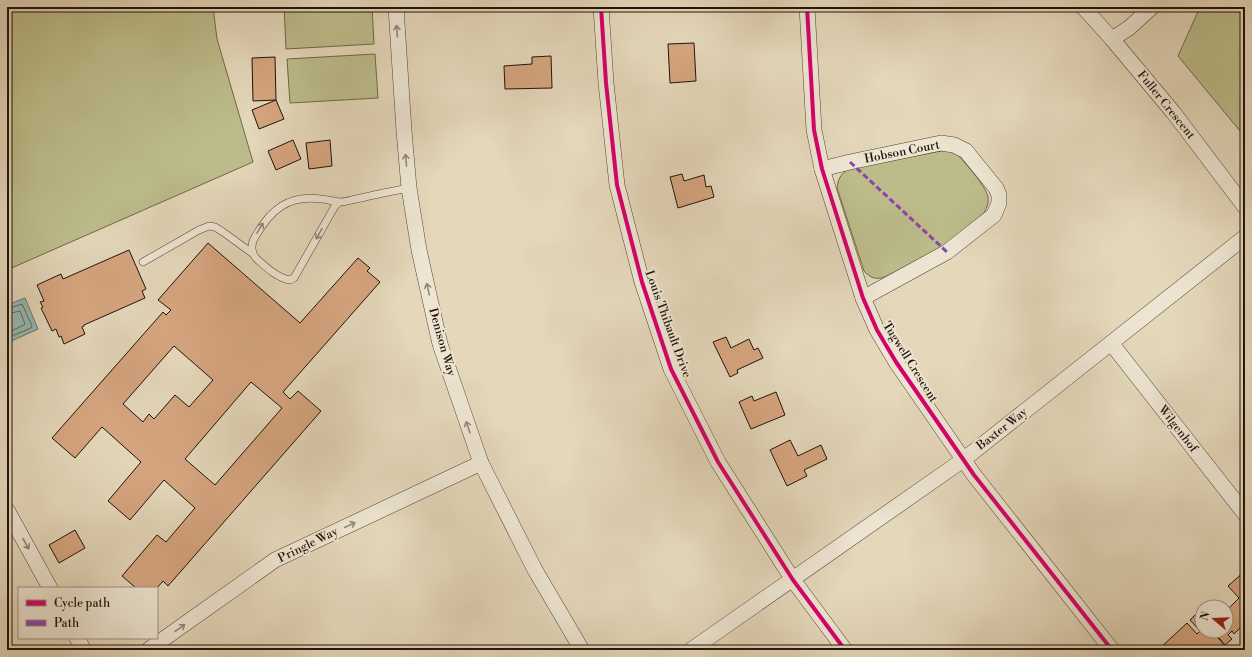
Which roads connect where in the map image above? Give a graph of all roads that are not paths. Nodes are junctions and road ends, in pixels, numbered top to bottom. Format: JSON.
{"nodes":[{"id":1,"x":396,"y":7,"type":"edge"},
{"id":2,"x":601,"y":7,"type":"edge"},
{"id":3,"x":807,"y":7,"type":"edge"},
{"id":4,"x":1083,"y":7,"type":"edge"},
{"id":5,"x":1152,"y":7,"type":"edge"},
{"id":6,"x":1112,"y":39,"type":"junction"},
{"id":7,"x":822,"y":169,"type":"junction"},
{"id":8,"x":409,"y":188,"type":"junction"},
{"id":9,"x":340,"y":202,"type":"junction"},
{"id":10,"x":1245,"y":207,"type":"edge"},
{"id":11,"x":1245,"y":237,"type":"edge"},
{"id":12,"x":252,"y":253,"type":"junction"},
{"id":13,"x":143,"y":262,"type":"dead end"},
{"id":14,"x":863,"y":298,"type":"junction"},
{"id":15,"x":1111,"y":343,"type":"junction"},
{"id":16,"x":963,"y":460,"type":"junction"},
{"id":17,"x":481,"y":464,"type":"junction"},
{"id":18,"x":7,"y":510,"type":"edge"},
{"id":19,"x":1245,"y":514,"type":"edge"},
{"id":20,"x":793,"y":580,"type":"junction"},
{"id":21,"x":49,"y":587,"type":"edge"},
{"id":22,"x":78,"y":639,"type":"edge"},
{"id":23,"x":84,"y":650,"type":"edge"},
{"id":24,"x":148,"y":650,"type":"edge"},
{"id":25,"x":582,"y":650,"type":"edge"},
{"id":26,"x":691,"y":650,"type":"edge"},
{"id":27,"x":846,"y":650,"type":"edge"},
{"id":28,"x":1112,"y":650,"type":"edge"}],
"edges":[{"from":8,"to":1,"type":"street","name":"Denison Way","one_way":true},
{"from":2,"to":20,"type":"street","name":"Louis Thibault Drive"},
{"from":3,"to":7,"type":"street","name":"Tugwell Crescent"},
{"from":4,"to":6,"type":"street","name":"Fuller Crescent"},
{"from":5,"to":6,"type":"street"},
{"from":6,"to":10,"type":"street","name":"Fuller Crescent"},
{"from":7,"to":14,"type":"street","name":"Tugwell Crescent"},
{"from":7,"to":14,"type":"street","name":"Hobson Court"},
{"from":8,"to":9,"type":"lane"},
{"from":17,"to":8,"type":"street","name":"Denison Way","one_way":true},
{"from":12,"to":9,"type":"lane","one_way":true},
{"from":9,"to":12,"type":"lane","one_way":true},
{"from":11,"to":15,"type":"street","name":"Baxter Way"},
{"from":12,"to":13,"type":"lane"},
{"from":14,"to":16,"type":"street","name":"Tugwell Crescent"},
{"from":15,"to":16,"type":"street","name":"Baxter Way"},
{"from":15,"to":19,"type":"street","name":"Wilgenhof"},
{"from":16,"to":20,"type":"street","name":"Baxter Way"},
{"from":16,"to":28,"type":"street","name":"Tugwell Crescent"},
{"from":24,"to":17,"type":"street","name":"Pringle Way","one_way":true},
{"from":17,"to":25,"type":"street","name":"Denison Way"},
{"from":18,"to":21,"type":"street","one_way":true},
{"from":20,"to":26,"type":"street","name":"Baxter Way"},
{"from":20,"to":27,"type":"street","name":"Louis Thibault Drive"},
{"from":22,"to":23,"type":"street"}]}
